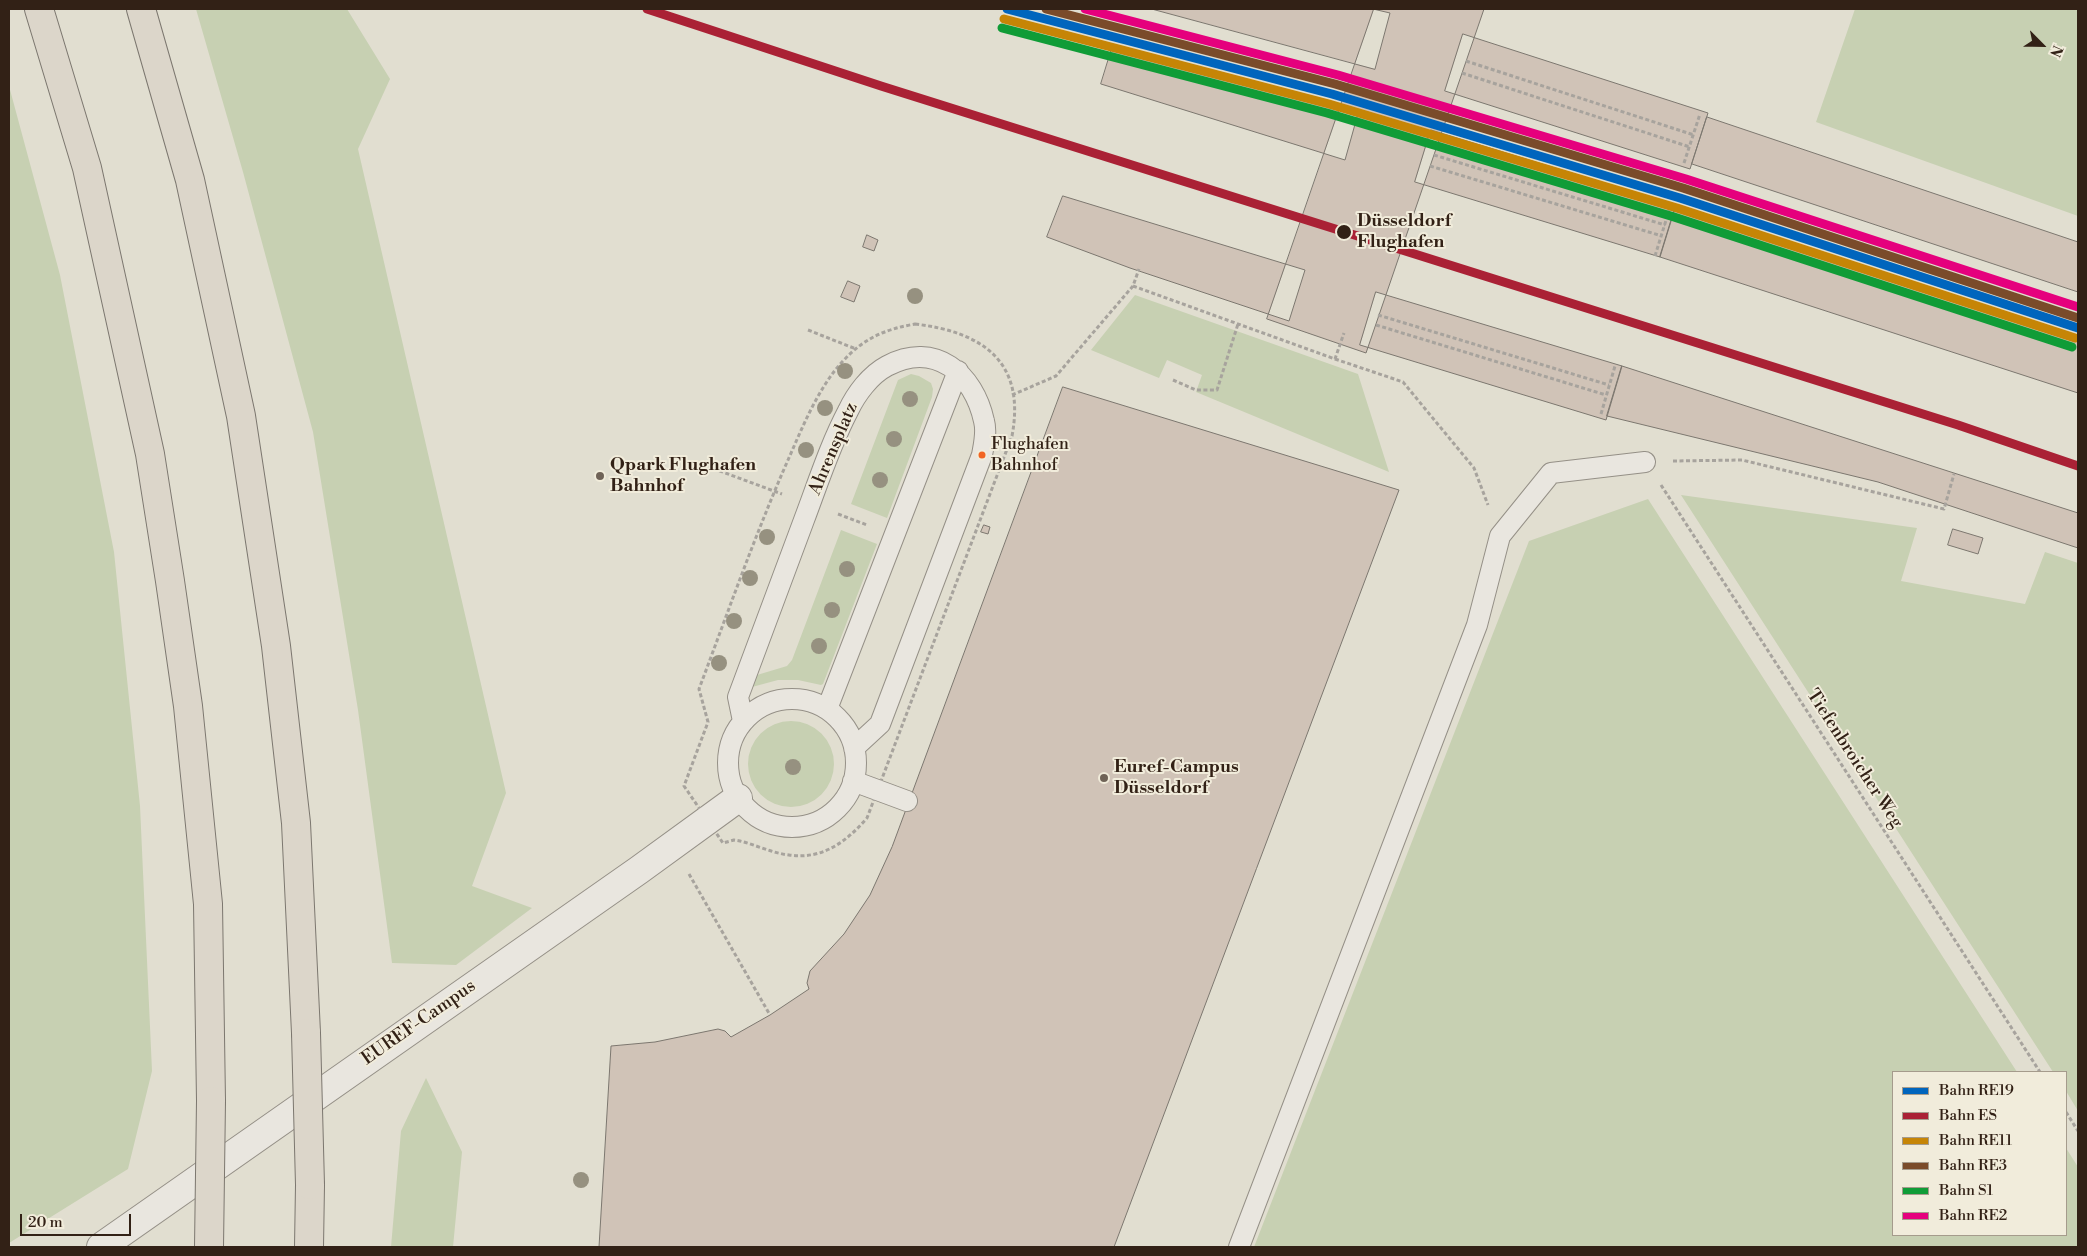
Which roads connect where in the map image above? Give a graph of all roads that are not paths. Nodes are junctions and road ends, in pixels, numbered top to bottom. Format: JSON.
{"nodes":[{"id":1,"x":39,"y":9,"type":"edge"},
{"id":2,"x":141,"y":9,"type":"edge"},
{"id":3,"x":958,"y":371,"type":"junction"},
{"id":4,"x":1645,"y":462,"type":"road end"},
{"id":5,"x":827,"y":709,"type":"junction"},
{"id":6,"x":743,"y":721,"type":"junction"},
{"id":7,"x":854,"y":748,"type":"junction"},
{"id":8,"x":853,"y":781,"type":"junction"},
{"id":9,"x":738,"y":798,"type":"junction"},
{"id":10,"x":907,"y":801,"type":"dead end"},
{"id":11,"x":101,"y":1247,"type":"edge"},
{"id":12,"x":210,"y":1247,"type":"edge"},
{"id":13,"x":309,"y":1247,"type":"edge"},
{"id":14,"x":1239,"y":1247,"type":"edge"}],
"edges":[{"from":1,"to":12,"type":"highway","bridge":true},
{"from":2,"to":13,"type":"highway","bridge":true},
{"from":3,"to":5,"type":"lane"},
{"from":3,"to":6,"type":"lane","name":"Ahrensplatz"},
{"from":3,"to":7,"type":"lane","name":"Ahrensplatz"},
{"from":4,"to":14,"type":"lane"},
{"from":5,"to":6,"type":"lane"},
{"from":5,"to":7,"type":"lane"},
{"from":6,"to":9,"type":"lane"},
{"from":7,"to":8,"type":"lane"},
{"from":8,"to":9,"type":"lane"},
{"from":8,"to":10,"type":"lane"},
{"from":9,"to":11,"type":"street","name":"EUREF-Campus"}]}
